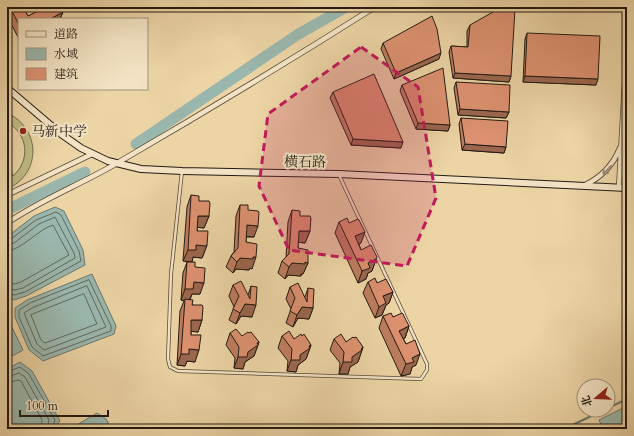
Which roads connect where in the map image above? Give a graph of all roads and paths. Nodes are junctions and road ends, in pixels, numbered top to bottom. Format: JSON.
{"nodes":[{"id":1,"x":375,"y":7,"type":"edge"},
{"id":2,"x":627,"y":44,"type":"edge"},
{"id":3,"x":7,"y":88,"type":"edge"},
{"id":4,"x":622,"y":145,"type":"junction"},
{"id":5,"x":92,"y":154,"type":"junction"},
{"id":6,"x":627,"y":162,"type":"edge"},
{"id":7,"x":117,"y":164,"type":"junction"},
{"id":8,"x":182,"y":172,"type":"junction"},
{"id":9,"x":339,"y":174,"type":"junction"},
{"id":10,"x":582,"y":186,"type":"junction"},
{"id":11,"x":619,"y":188,"type":"junction"},
{"id":12,"x":627,"y":188,"type":"edge"},
{"id":13,"x":7,"y":195,"type":"edge"},
{"id":14,"x":7,"y":223,"type":"edge"}],
"edges":[{"from":1,"to":7,"type":"street"},
{"from":2,"to":4,"type":"street"},
{"from":3,"to":5,"type":"main road","name":"横石路"},
{"from":4,"to":6,"type":"street"},
{"from":4,"to":10,"type":"street","one_way":true},
{"from":4,"to":11,"type":"street"},
{"from":5,"to":7,"type":"main road","name":"横石路"},
{"from":5,"to":13,"type":"street"},
{"from":7,"to":8,"type":"main road","name":"横石路"},
{"from":7,"to":14,"type":"street"},
{"from":8,"to":9,"type":"main road","name":"横石路"},
{"from":8,"to":9,"type":"lane"},
{"from":9,"to":10,"type":"main road","name":"横石路"},
{"from":10,"to":11,"type":"main road","name":"横石路"},
{"from":11,"to":12,"type":"main road","name":"横石路"}]}
